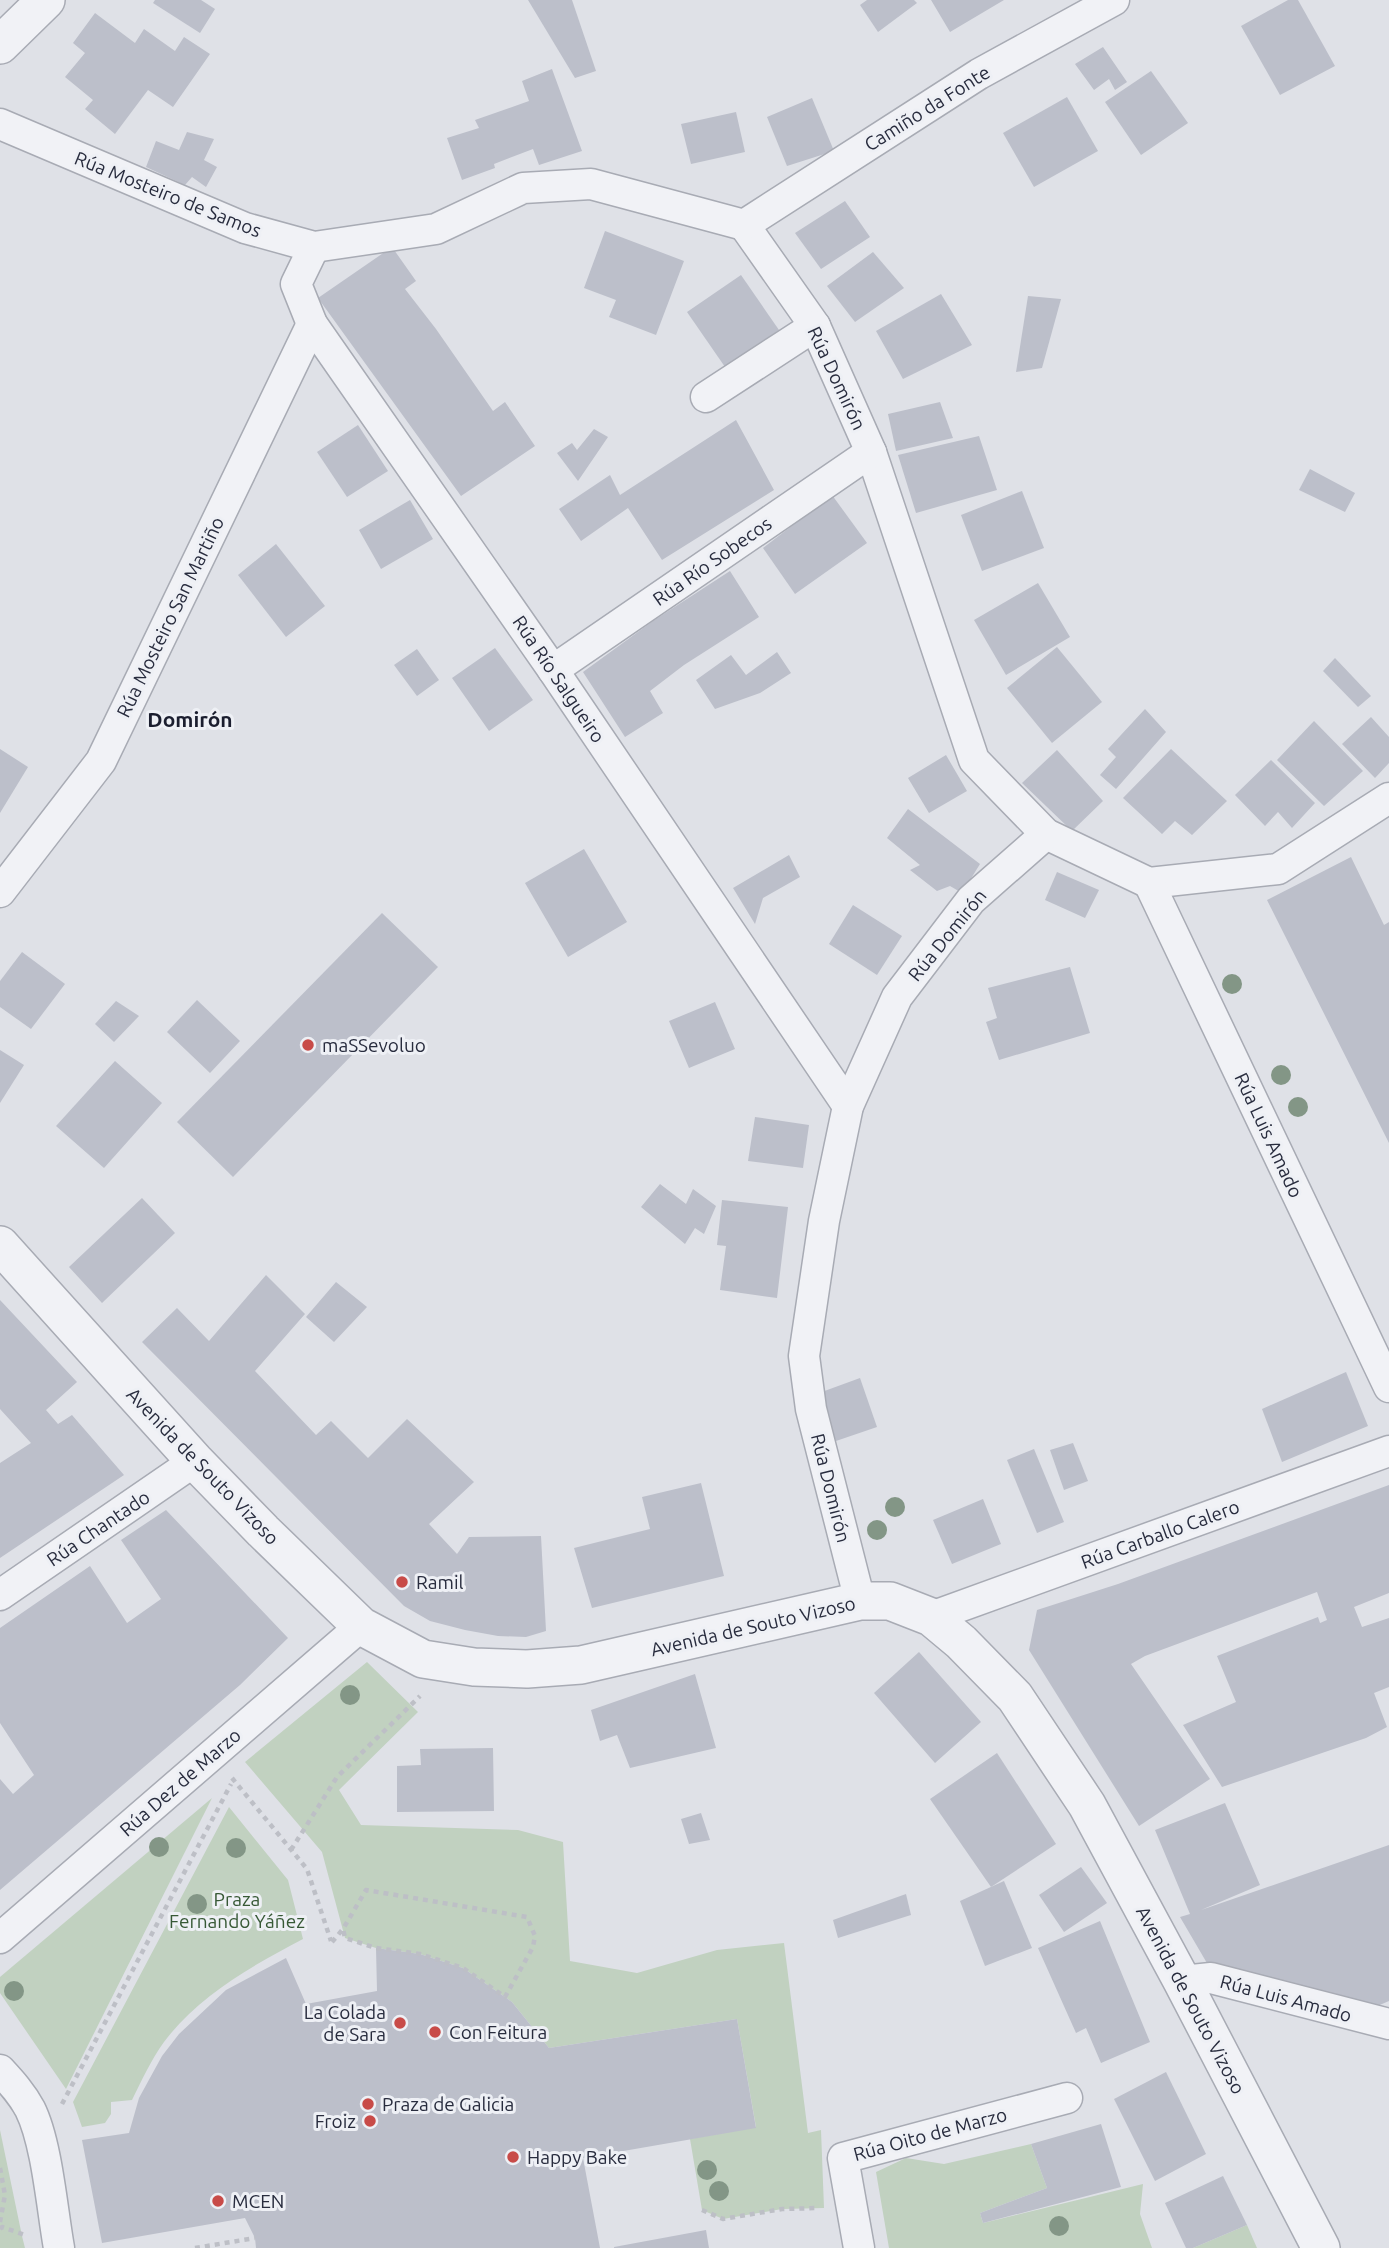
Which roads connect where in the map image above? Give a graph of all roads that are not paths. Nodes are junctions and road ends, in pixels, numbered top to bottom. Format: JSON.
{"nodes":[{"id":1,"x":46,"y":0,"type":"edge"},
{"id":2,"x":1114,"y":0,"type":"edge"},
{"id":3,"x":0,"y":45,"type":"edge"},
{"id":4,"x":0,"y":124,"type":"edge"},
{"id":5,"x":744,"y":225,"type":"junction"},
{"id":6,"x":314,"y":247,"type":"junction"},
{"id":7,"x":312,"y":324,"type":"junction"},
{"id":8,"x":815,"y":326,"type":"junction"},
{"id":9,"x":706,"y":397,"type":"dead end"},
{"id":10,"x":871,"y":452,"type":"junction"},
{"id":11,"x":553,"y":670,"type":"junction"},
{"id":12,"x":1389,"y":798,"type":"edge"},
{"id":13,"x":1046,"y":834,"type":"junction"},
{"id":14,"x":1149,"y":883,"type":"junction"},
{"id":15,"x":0,"y":891,"type":"edge"},
{"id":16,"x":848,"y":1106,"type":"junction"},
{"id":17,"x":0,"y":1245,"type":"edge"},
{"id":18,"x":1389,"y":1387,"type":"edge"},
{"id":19,"x":1389,"y":1451,"type":"edge"},
{"id":20,"x":195,"y":1461,"type":"junction"},
{"id":21,"x":0,"y":1595,"type":"edge"},
{"id":22,"x":860,"y":1601,"type":"junction"},
{"id":23,"x":931,"y":1617,"type":"junction"},
{"id":24,"x":361,"y":1626,"type":"junction"},
{"id":25,"x":0,"y":1938,"type":"edge"},
{"id":26,"x":1182,"y":1981,"type":"junction"},
{"id":27,"x":1389,"y":2024,"type":"edge"},
{"id":28,"x":0,"y":2070,"type":"edge"},
{"id":29,"x":1066,"y":2098,"type":"dead end"},
{"id":30,"x":59,"y":2248,"type":"edge"},
{"id":31,"x":859,"y":2248,"type":"edge"},
{"id":32,"x":1321,"y":2248,"type":"edge"}],
"edges":[{"from":1,"to":3,"type":"street"},
{"from":2,"to":5,"type":"street","name":"Camiño da Fonte"},
{"from":4,"to":6,"type":"street","name":"Rúa Mosteiro de Samos"},
{"from":5,"to":6,"type":"street","name":"Rúa Mosteiro de Samos"},
{"from":5,"to":8,"type":"street","name":"Rúa Domirón"},
{"from":6,"to":7,"type":"street","name":"Rúa Río Salgueiro"},
{"from":7,"to":11,"type":"street","name":"Rúa Río Salgueiro"},
{"from":7,"to":15,"type":"street","name":"Rúa Mosteiro San Martiño"},
{"from":8,"to":9,"type":"street"},
{"from":8,"to":10,"type":"street","name":"Rúa Domirón"},
{"from":10,"to":11,"type":"street","name":"Rúa Río Sobecos"},
{"from":10,"to":13,"type":"street","name":"Rúa Domirón"},
{"from":11,"to":16,"type":"street","name":"Rúa Río Salgueiro"},
{"from":12,"to":14,"type":"street"},
{"from":13,"to":14,"type":"street"},
{"from":13,"to":16,"type":"street","name":"Rúa Domirón"},
{"from":14,"to":18,"type":"street","name":"Rúa Luis Amado"},
{"from":16,"to":22,"type":"street","name":"Rúa Domirón"},
{"from":17,"to":20,"type":"street","name":"Avenida de Souto Vizoso"},
{"from":19,"to":23,"type":"street","name":"Rúa Carballo Calero"},
{"from":20,"to":21,"type":"street","name":"Rúa Chantado"},
{"from":20,"to":24,"type":"street","name":"Avenida de Souto Vizoso"},
{"from":22,"to":23,"type":"street","name":"Avenida de Souto Vizoso"},
{"from":22,"to":24,"type":"street","name":"Avenida de Souto Vizoso"},
{"from":23,"to":26,"type":"street","name":"Avenida de Souto Vizoso"},
{"from":24,"to":25,"type":"street","name":"Rúa Dez de Marzo"},
{"from":26,"to":27,"type":"street","name":"Rúa Luis Amado"},
{"from":26,"to":32,"type":"street","name":"Avenida de Souto Vizoso"},
{"from":28,"to":30,"type":"street"},
{"from":29,"to":31,"type":"street","name":"Rúa Oito de Marzo"}]}
